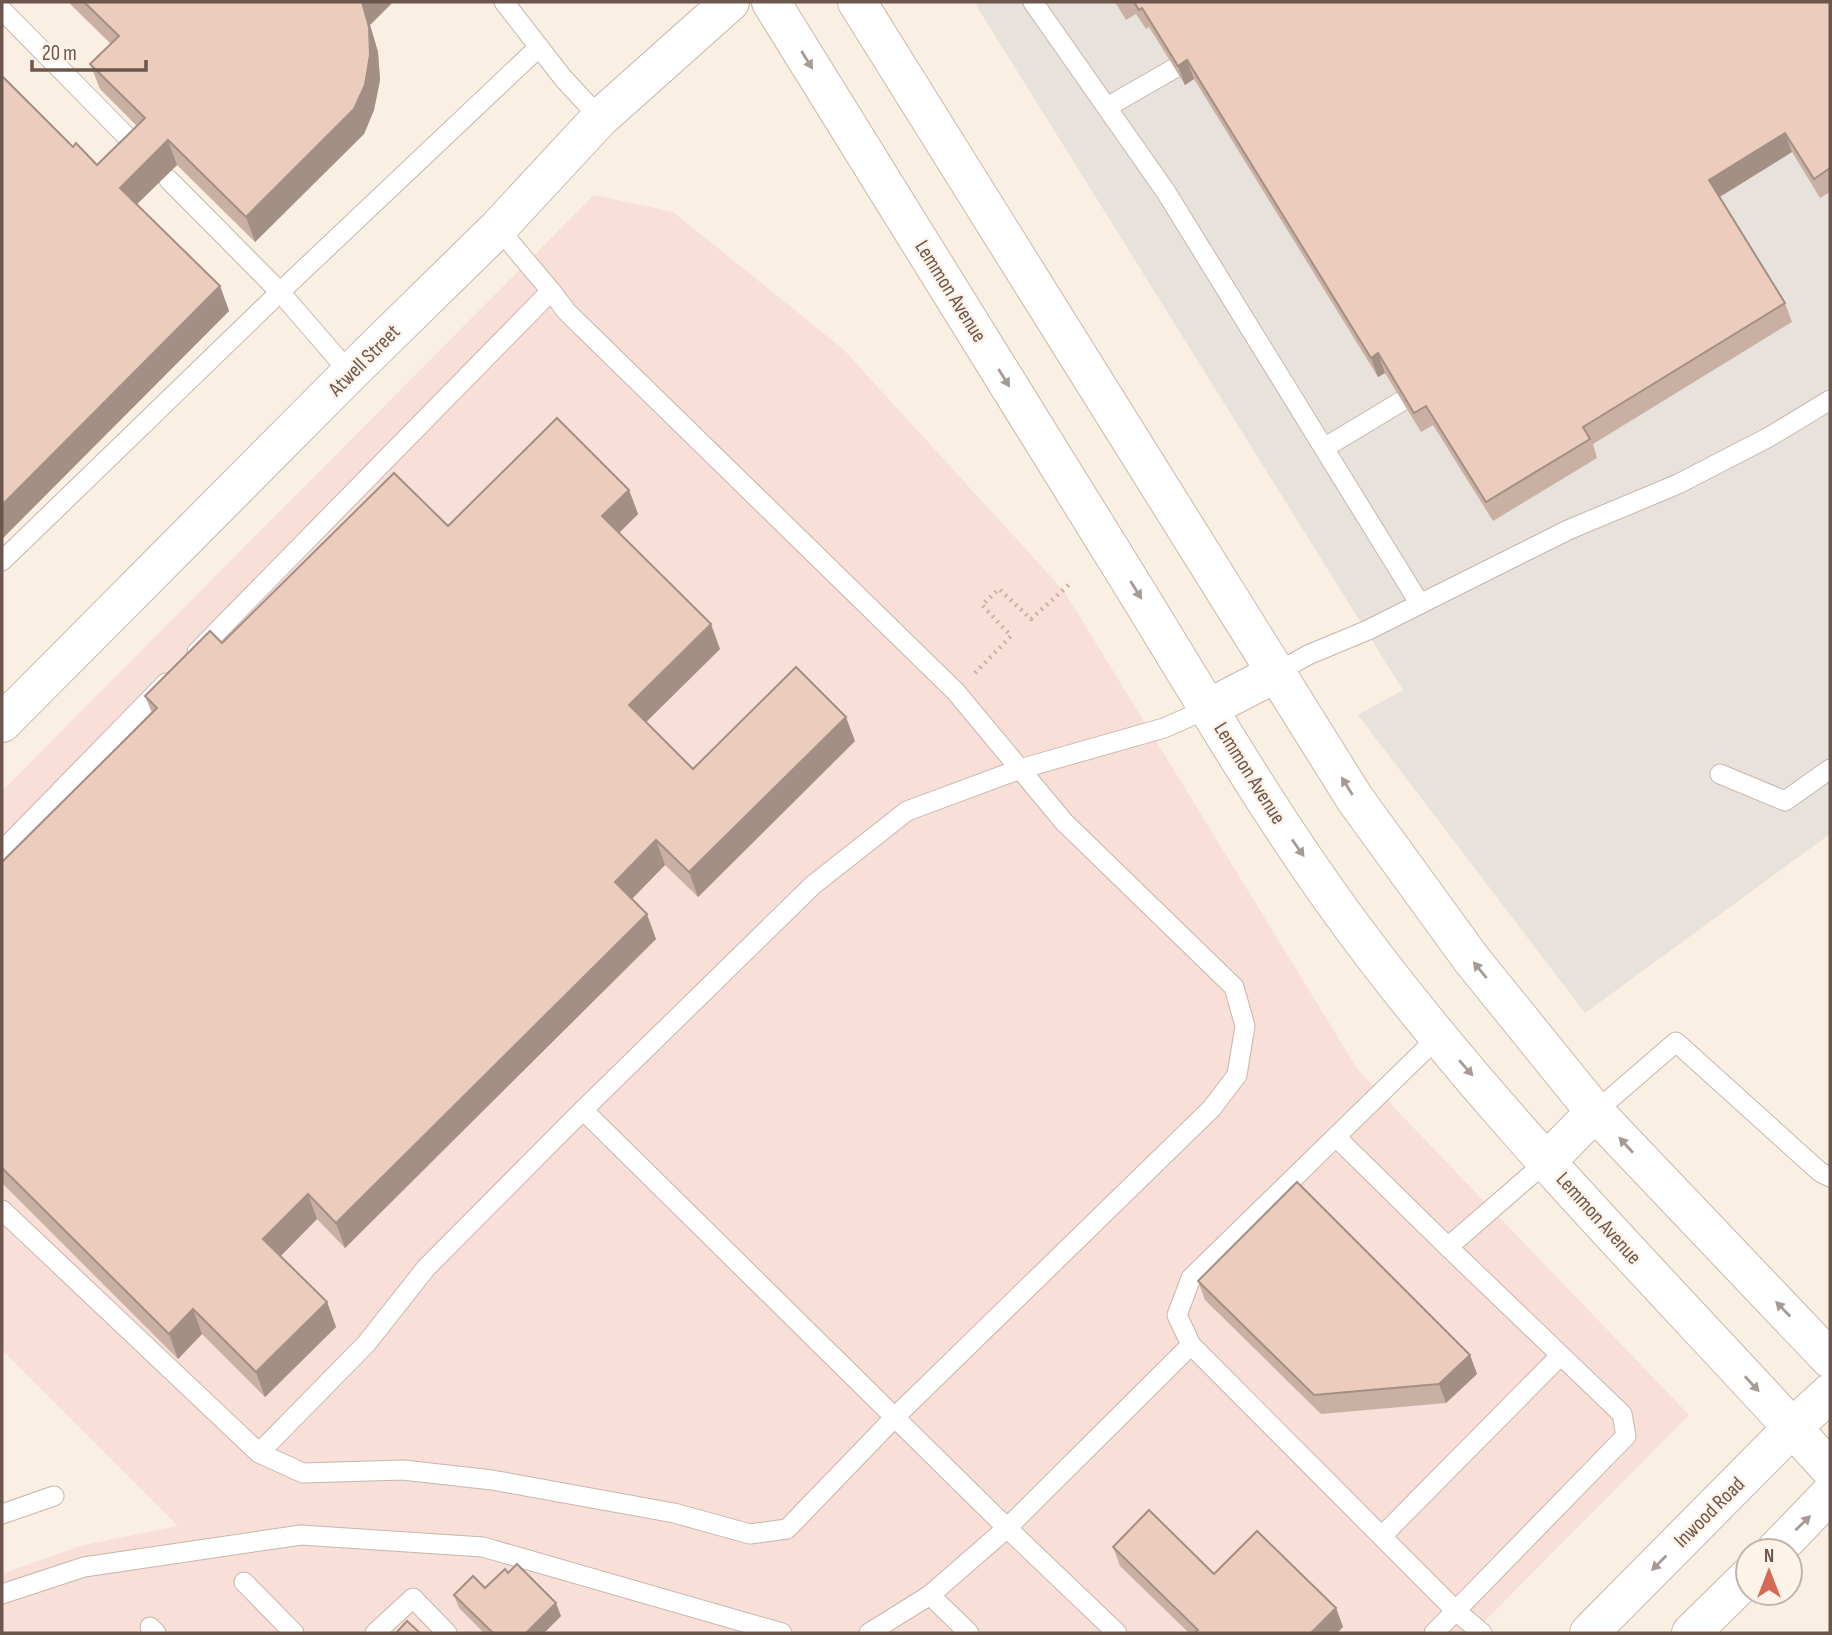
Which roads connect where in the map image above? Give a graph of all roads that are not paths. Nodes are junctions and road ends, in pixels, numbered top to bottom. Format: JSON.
{"nodes":[{"id":1,"x":505,"y":2,"type":"edge"},
{"id":2,"x":730,"y":2,"type":"edge"},
{"id":3,"x":771,"y":2,"type":"edge"},
{"id":4,"x":856,"y":2,"type":"edge"},
{"id":5,"x":1033,"y":2,"type":"edge"},
{"id":6,"x":2,"y":10,"type":"edge"},
{"id":7,"x":539,"y":47,"type":"junction"},
{"id":8,"x":1175,"y":68,"type":"edge"},
{"id":9,"x":1107,"y":107,"type":"junction"},
{"id":10,"x":600,"y":118,"type":"junction"},
{"id":11,"x":140,"y":150,"type":"edge"},
{"id":12,"x":169,"y":180,"type":"edge"},
{"id":13,"x":498,"y":228,"type":"junction"},
{"id":14,"x":551,"y":291,"type":"junction"},
{"id":15,"x":280,"y":292,"type":"junction"},
{"id":16,"x":350,"y":373,"type":"junction"},
{"id":17,"x":1830,"y":400,"type":"edge"},
{"id":18,"x":1402,"y":401,"type":"edge"},
{"id":19,"x":1324,"y":448,"type":"junction"},
{"id":20,"x":2,"y":561,"type":"edge"},
{"id":21,"x":1420,"y":604,"type":"junction"},
{"id":22,"x":1276,"y":673,"type":"junction"},
{"id":23,"x":1209,"y":708,"type":"junction"},
{"id":24,"x":2,"y":723,"type":"edge"},
{"id":25,"x":1020,"y":769,"type":"junction"},
{"id":26,"x":1830,"y":769,"type":"edge"},
{"id":27,"x":1720,"y":774,"type":"dead end"},
{"id":28,"x":2,"y":851,"type":"edge"},
{"id":29,"x":1438,"y":1037,"type":"junction"},
{"id":30,"x":583,"y":1110,"type":"junction"},
{"id":31,"x":1595,"y":1112,"type":"junction"},
{"id":32,"x":1336,"y":1137,"type":"junction"},
{"id":33,"x":1547,"y":1161,"type":"junction"},
{"id":34,"x":1830,"y":1177,"type":"edge"},
{"id":35,"x":2,"y":1210,"type":"edge"},
{"id":36,"x":1448,"y":1247,"type":"junction"},
{"id":37,"x":1191,"y":1345,"type":"junction"},
{"id":38,"x":1560,"y":1356,"type":"junction"},
{"id":39,"x":1830,"y":1359,"type":"edge"},
{"id":40,"x":1830,"y":1393,"type":"edge"},
{"id":41,"x":895,"y":1417,"type":"junction"},
{"id":42,"x":1793,"y":1427,"type":"junction"},
{"id":43,"x":259,"y":1453,"type":"junction"},
{"id":44,"x":1830,"y":1469,"type":"edge"},
{"id":45,"x":1830,"y":1494,"type":"edge"},
{"id":46,"x":54,"y":1496,"type":"dead end"},
{"id":47,"x":2,"y":1514,"type":"edge"},
{"id":48,"x":1007,"y":1528,"type":"junction"},
{"id":49,"x":1382,"y":1536,"type":"junction"},
{"id":50,"x":1788,"y":1537,"type":"edge"},
{"id":51,"x":244,"y":1582,"type":"dead end"},
{"id":52,"x":1734,"y":1591,"type":"edge"},
{"id":53,"x":2,"y":1594,"type":"edge"},
{"id":54,"x":930,"y":1595,"type":"junction"},
{"id":55,"x":1456,"y":1611,"type":"junction"},
{"id":56,"x":294,"y":1633,"type":"edge"},
{"id":57,"x":375,"y":1633,"type":"edge"},
{"id":58,"x":447,"y":1633,"type":"edge"},
{"id":59,"x":782,"y":1633,"type":"edge"},
{"id":60,"x":869,"y":1633,"type":"edge"},
{"id":61,"x":969,"y":1633,"type":"edge"},
{"id":62,"x":1117,"y":1633,"type":"edge"},
{"id":63,"x":1434,"y":1633,"type":"edge"},
{"id":64,"x":1482,"y":1633,"type":"edge"},
{"id":65,"x":1589,"y":1633,"type":"edge"},
{"id":66,"x":1691,"y":1633,"type":"edge"}],
"edges":[{"from":1,"to":7,"type":"lane"},
{"from":2,"to":10,"type":"main road","name":"Atwell Street"},
{"from":3,"to":23,"type":"main road","name":"Lemmon Avenue","one_way":true},
{"from":4,"to":22,"type":"main road"},
{"from":5,"to":9,"type":"lane"},
{"from":6,"to":11,"type":"lane"},
{"from":7,"to":10,"type":"lane"},
{"from":7,"to":15,"type":"lane"},
{"from":8,"to":9,"type":"lane"},
{"from":9,"to":19,"type":"lane"},
{"from":10,"to":13,"type":"main road","name":"Atwell Street"},
{"from":12,"to":15,"type":"lane"},
{"from":13,"to":14,"type":"lane"},
{"from":13,"to":16,"type":"main road","name":"Atwell Street"},
{"from":14,"to":25,"type":"lane"},
{"from":14,"to":28,"type":"lane"},
{"from":15,"to":16,"type":"lane"},
{"from":15,"to":20,"type":"lane"},
{"from":16,"to":24,"type":"main road","name":"Atwell Street"},
{"from":17,"to":21,"type":"lane"},
{"from":18,"to":19,"type":"lane"},
{"from":19,"to":21,"type":"lane"},
{"from":21,"to":22,"type":"lane"},
{"from":22,"to":23,"type":"main road"},
{"from":31,"to":22,"type":"main road","one_way":true},
{"from":23,"to":25,"type":"lane"},
{"from":23,"to":29,"type":"main road","name":"Lemmon Avenue","one_way":true},
{"from":25,"to":30,"type":"lane"},
{"from":25,"to":41,"type":"lane"},
{"from":26,"to":27,"type":"lane"},
{"from":29,"to":32,"type":"lane"},
{"from":29,"to":33,"type":"main road","name":"Lemmon Avenue","one_way":true},
{"from":30,"to":41,"type":"lane"},
{"from":30,"to":43,"type":"lane"},
{"from":31,"to":33,"type":"main road"},
{"from":31,"to":34,"type":"lane"},
{"from":39,"to":31,"type":"main road","one_way":true},
{"from":32,"to":36,"type":"lane"},
{"from":32,"to":37,"type":"lane"},
{"from":33,"to":36,"type":"lane"},
{"from":33,"to":42,"type":"main road","name":"Lemmon Avenue","one_way":true},
{"from":35,"to":43,"type":"lane"},
{"from":36,"to":38,"type":"lane"},
{"from":37,"to":48,"type":"lane"},
{"from":37,"to":49,"type":"lane"},
{"from":38,"to":49,"type":"lane"},
{"from":38,"to":55,"type":"lane"},
{"from":40,"to":42,"type":"main road","name":"Inwood Road"},
{"from":41,"to":43,"type":"lane"},
{"from":41,"to":48,"type":"lane"},
{"from":42,"to":44,"type":"main road","name":"Lemmon Avenue"},
{"from":42,"to":65,"type":"main road","name":"Inwood Road","one_way":true},
{"from":50,"to":45,"type":"main road","one_way":true},
{"from":46,"to":47,"type":"lane"},
{"from":48,"to":54,"type":"lane"},
{"from":48,"to":62,"type":"lane"},
{"from":49,"to":55,"type":"lane"},
{"from":51,"to":56,"type":"lane"},
{"from":52,"to":66,"type":"main road"},
{"from":53,"to":59,"type":"lane"},
{"from":54,"to":60,"type":"lane"},
{"from":54,"to":61,"type":"lane"},
{"from":55,"to":63,"type":"lane"},
{"from":55,"to":64,"type":"lane"},
{"from":57,"to":58,"type":"lane"}]}
